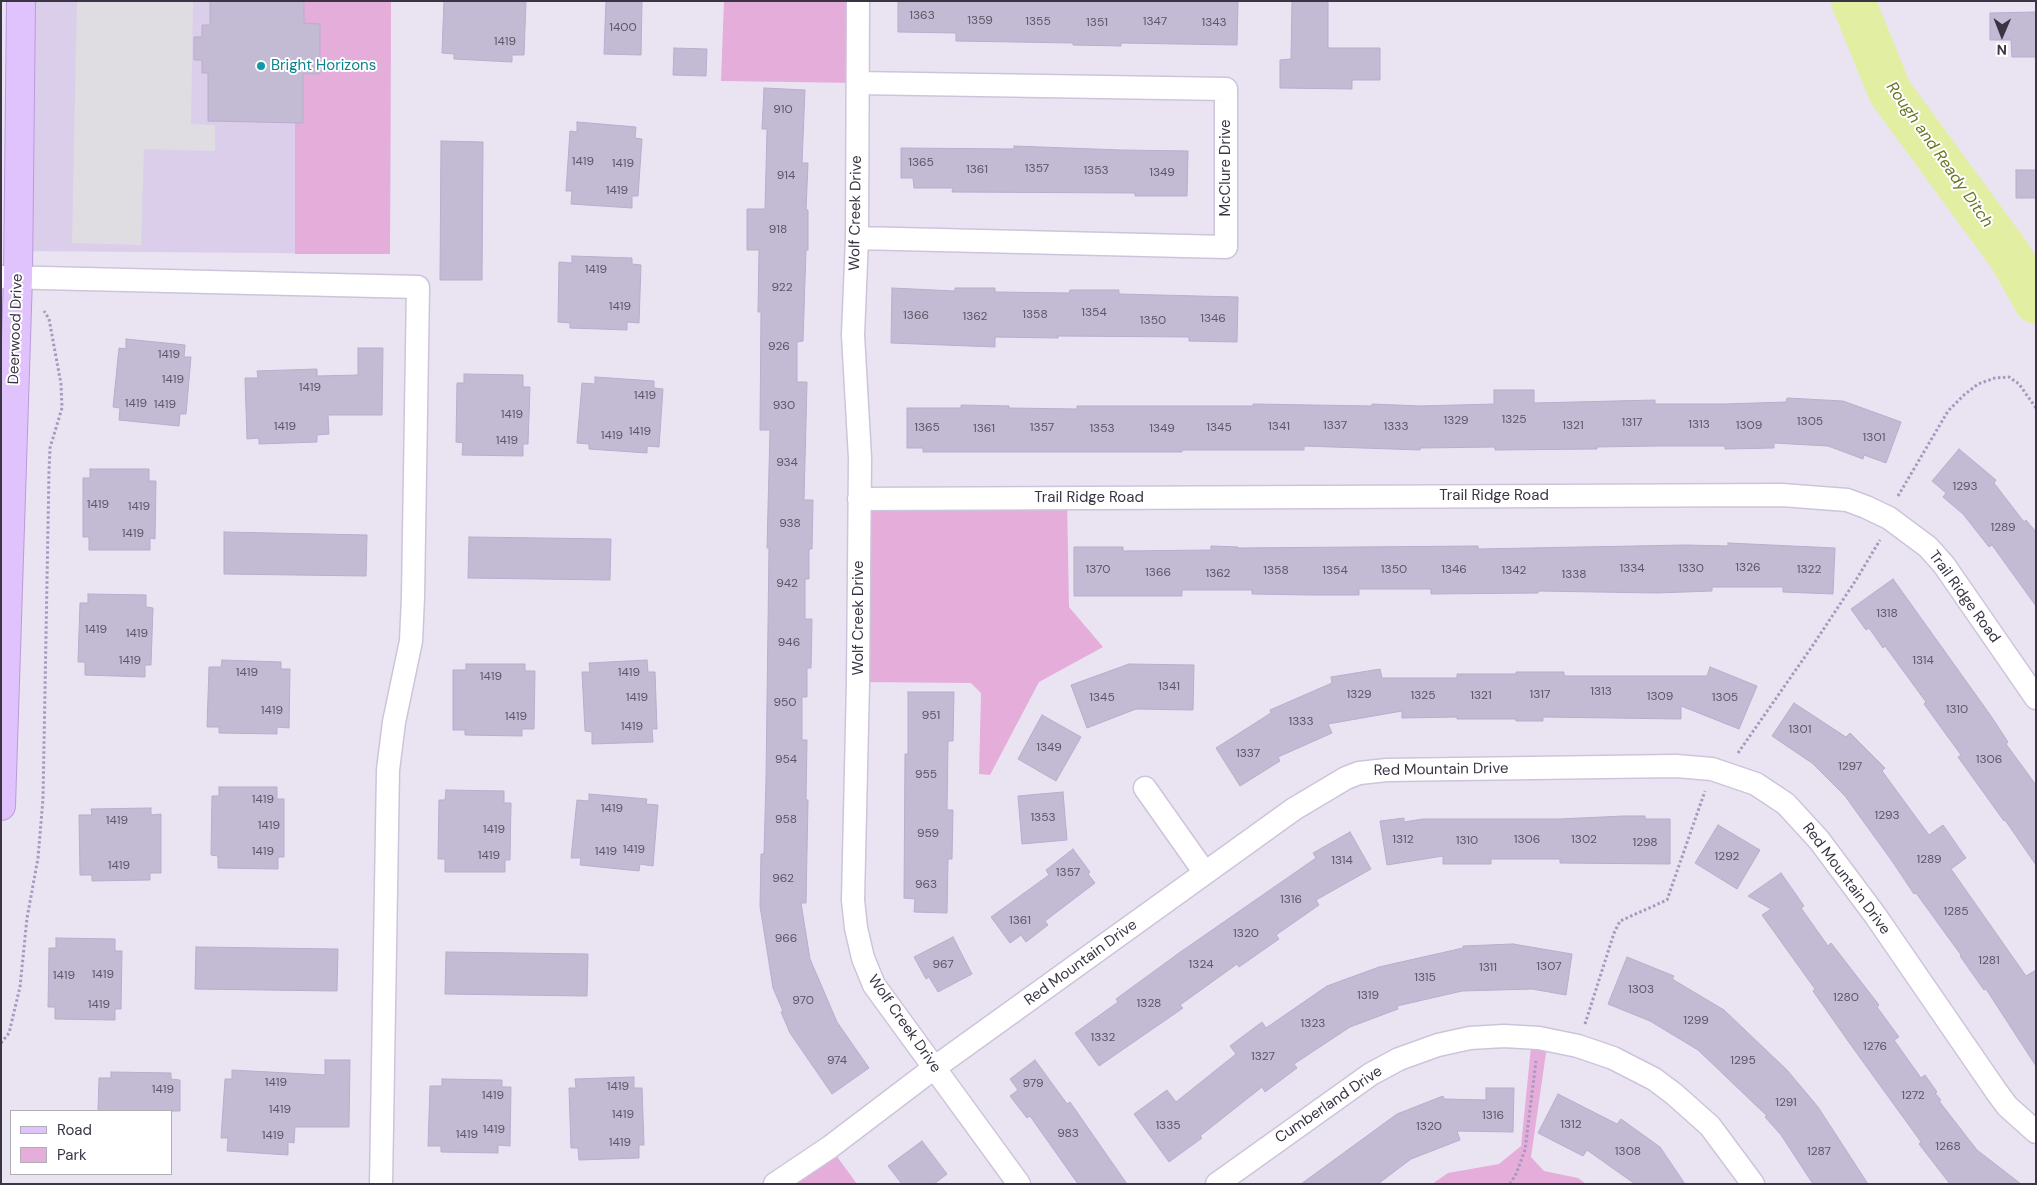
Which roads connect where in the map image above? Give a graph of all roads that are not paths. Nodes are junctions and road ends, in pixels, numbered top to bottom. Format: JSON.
{"nodes":[{"id":1,"x":22,"y":1,"type":"edge"},
{"id":2,"x":858,"y":1,"type":"edge"},
{"id":3,"x":858,"y":83,"type":"junction"},
{"id":4,"x":857,"y":238,"type":"junction"},
{"id":5,"x":10,"y":277,"type":"edge"},
{"id":6,"x":860,"y":499,"type":"junction"},
{"id":7,"x":2036,"y":698,"type":"edge"},
{"id":8,"x":1145,"y":788,"type":"dead end"},
{"id":9,"x":2,"y":802,"type":"edge"},
{"id":10,"x":1205,"y":873,"type":"junction"},
{"id":11,"x":934,"y":1068,"type":"junction"},
{"id":12,"x":2036,"y":1132,"type":"edge"},
{"id":13,"x":381,"y":1184,"type":"edge"},
{"id":14,"x":775,"y":1184,"type":"edge"},
{"id":15,"x":1019,"y":1184,"type":"edge"},
{"id":16,"x":1217,"y":1184,"type":"edge"},
{"id":17,"x":1753,"y":1184,"type":"edge"}],
"edges":[{"from":1,"to":5,"type":"street","name":"Deerwood Drive"},
{"from":2,"to":3,"type":"street","name":"Wolf Creek Drive"},
{"from":3,"to":4,"type":"street","name":"Wolf Creek Drive"},
{"from":3,"to":4,"type":"street","name":"McClure Drive"},
{"from":4,"to":6,"type":"street","name":"Wolf Creek Drive"},
{"from":5,"to":9,"type":"street","name":"Deerwood Drive"},
{"from":5,"to":13,"type":"street"},
{"from":6,"to":7,"type":"street","name":"Trail Ridge Road"},
{"from":6,"to":11,"type":"street","name":"Wolf Creek Drive"},
{"from":8,"to":10,"type":"street"},
{"from":10,"to":11,"type":"street","name":"Red Mountain Drive"},
{"from":10,"to":12,"type":"street","name":"Red Mountain Drive"},
{"from":11,"to":14,"type":"street","name":"Red Mountain Drive"},
{"from":11,"to":15,"type":"street","name":"Wolf Creek Drive"},
{"from":16,"to":17,"type":"street","name":"Cumberland Drive"}]}
